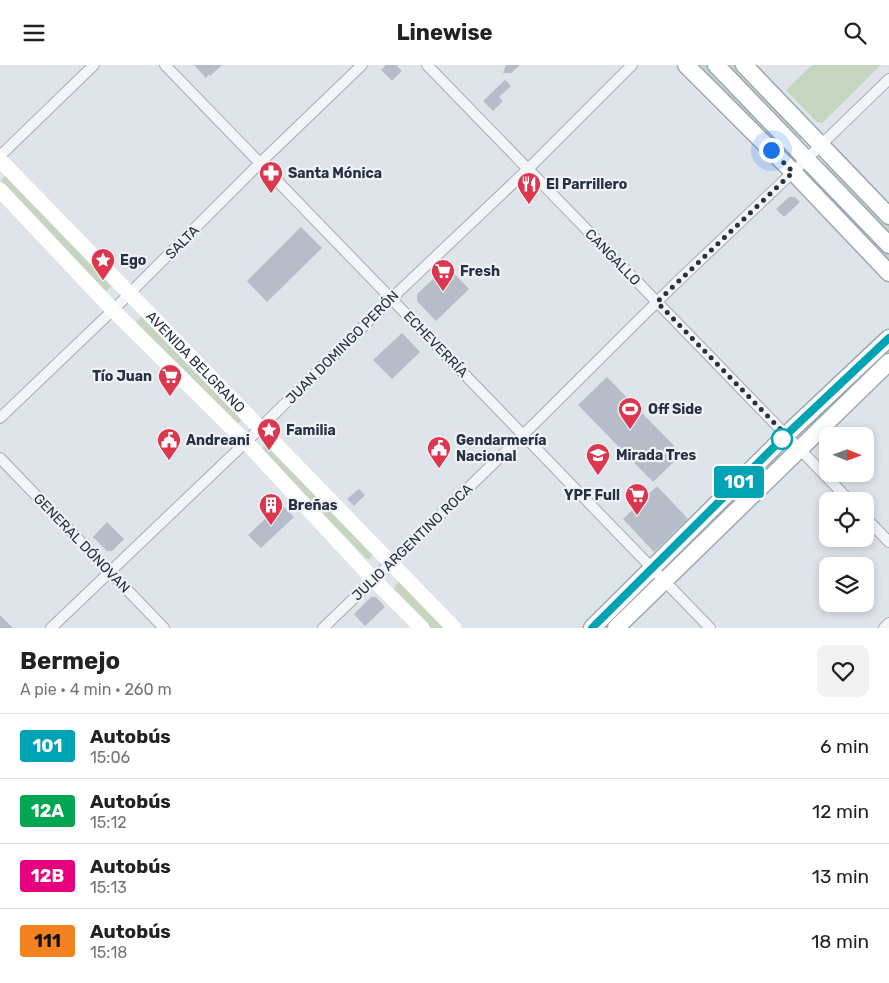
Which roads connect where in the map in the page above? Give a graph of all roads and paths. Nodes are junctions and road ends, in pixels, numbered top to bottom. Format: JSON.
{"nodes":[{"id":1,"x":94,"y":65,"type":"edge"},
{"id":2,"x":165,"y":65,"type":"edge"},
{"id":3,"x":362,"y":65,"type":"edge"},
{"id":4,"x":427,"y":65,"type":"edge"},
{"id":5,"x":632,"y":65,"type":"edge"},
{"id":6,"x":686,"y":65,"type":"edge"},
{"id":7,"x":716,"y":65,"type":"edge"},
{"id":8,"x":744,"y":65,"type":"edge"},
{"id":9,"x":889,"y":79,"type":"edge"},
{"id":10,"x":820,"y":145,"type":"junction"},
{"id":11,"x":0,"y":156,"type":"edge"},
{"id":12,"x":806,"y":159,"type":"junction"},
{"id":13,"x":0,"y":160,"type":"edge"},
{"id":14,"x":260,"y":163,"type":"junction"},
{"id":15,"x":529,"y":168,"type":"junction"},
{"id":16,"x":793,"y":172,"type":"junction"},
{"id":17,"x":0,"y":190,"type":"edge"},
{"id":18,"x":889,"y":216,"type":"edge"},
{"id":19,"x":889,"y":245,"type":"edge"},
{"id":20,"x":889,"y":273,"type":"edge"},
{"id":21,"x":130,"y":293,"type":"junction"},
{"id":22,"x":392,"y":298,"type":"junction"},
{"id":23,"x":657,"y":302,"type":"junction"},
{"id":24,"x":113,"y":310,"type":"junction"},
{"id":25,"x":889,"y":338,"type":"edge"},
{"id":26,"x":889,"y":362,"type":"edge"},
{"id":27,"x":0,"y":418,"type":"edge"},
{"id":28,"x":261,"y":428,"type":"junction"},
{"id":29,"x":524,"y":435,"type":"junction"},
{"id":30,"x":786,"y":435,"type":"junction"},
{"id":31,"x":246,"y":443,"type":"junction"},
{"id":32,"x":799,"y":448,"type":"junction"},
{"id":33,"x":0,"y":458,"type":"edge"},
{"id":34,"x":841,"y":492,"type":"edge"},
{"id":35,"x":874,"y":526,"type":"edge"},
{"id":36,"x":889,"y":541,"type":"edge"},
{"id":37,"x":391,"y":563,"type":"junction"},
{"id":38,"x":653,"y":569,"type":"junction"},
{"id":39,"x":109,"y":572,"type":"junction"},
{"id":40,"x":373,"y":579,"type":"junction"},
{"id":41,"x":665,"y":581,"type":"junction"},
{"id":42,"x":889,"y":623,"type":"edge"},
{"id":43,"x":51,"y":628,"type":"edge"},
{"id":44,"x":164,"y":628,"type":"edge"},
{"id":45,"x":323,"y":628,"type":"edge"},
{"id":46,"x":422,"y":628,"type":"edge"},
{"id":47,"x":454,"y":628,"type":"edge"},
{"id":48,"x":592,"y":628,"type":"edge"},
{"id":49,"x":616,"y":628,"type":"edge"},
{"id":50,"x":710,"y":628,"type":"edge"},
{"id":51,"x":884,"y":628,"type":"edge"}],
"edges":[{"from":1,"to":11,"type":"street"},
{"from":2,"to":14,"type":"street","name":"ECHEVERRÍA"},
{"from":3,"to":14,"type":"street","name":"SALTA"},
{"from":4,"to":15,"type":"street","name":"CANGALLO"},
{"from":5,"to":15,"type":"street","name":"JUAN DOMINGO PERÓN"},
{"from":6,"to":16,"type":"main road"},
{"from":7,"to":12,"type":"main road"},
{"from":8,"to":10,"type":"main road"},
{"from":9,"to":10,"type":"street","name":"JULIO ARGENTINO ROCA"},
{"from":10,"to":12,"type":"street","name":"JULIO ARGENTINO ROCA"},
{"from":10,"to":18,"type":"main road"},
{"from":12,"to":16,"type":"street","name":"JULIO ARGENTINO ROCA"},
{"from":12,"to":19,"type":"main road"},
{"from":13,"to":21,"type":"main road","name":"AVENIDA BELGRANO"},
{"from":14,"to":21,"type":"street","name":"SALTA"},
{"from":14,"to":22,"type":"street","name":"ECHEVERRÍA"},
{"from":15,"to":22,"type":"street","name":"JUAN DOMINGO PERÓN"},
{"from":15,"to":23,"type":"street","name":"CANGALLO"},
{"from":16,"to":20,"type":"main road"},
{"from":16,"to":23,"type":"street","name":"JULIO ARGENTINO ROCA"},
{"from":17,"to":24,"type":"main road","name":"AVENIDA BELGRANO"},
{"from":21,"to":24,"type":"street","name":"SALTA"},
{"from":21,"to":28,"type":"main road","name":"AVENIDA BELGRANO"},
{"from":22,"to":28,"type":"street","name":"JUAN DOMINGO PERÓN"},
{"from":22,"to":29,"type":"street","name":"ECHEVERRÍA"},
{"from":23,"to":29,"type":"street","name":"JULIO ARGENTINO ROCA"},
{"from":23,"to":30,"type":"street","name":"CANGALLO"},
{"from":24,"to":27,"type":"street","name":"SALTA"},
{"from":24,"to":31,"type":"main road","name":"AVENIDA BELGRANO"},
{"from":25,"to":30,"type":"main road"},
{"from":26,"to":32,"type":"main road"},
{"from":28,"to":31,"type":"street","name":"JUAN DOMINGO PERÓN"},
{"from":28,"to":37,"type":"main road","name":"AVENIDA BELGRANO"},
{"from":29,"to":37,"type":"street","name":"JULIO ARGENTINO ROCA"},
{"from":29,"to":38,"type":"street","name":"ECHEVERRÍA"},
{"from":30,"to":32,"type":"street","name":"CANGALLO"},
{"from":30,"to":38,"type":"main road"},
{"from":31,"to":39,"type":"street","name":"JUAN DOMINGO PERÓN"},
{"from":31,"to":40,"type":"main road","name":"AVENIDA BELGRANO"},
{"from":32,"to":34,"type":"street","name":"CANGALLO"},
{"from":32,"to":41,"type":"main road"},
{"from":33,"to":39,"type":"street","name":"GENERAL DÓNOVAN"},
{"from":35,"to":36,"type":"street"},
{"from":37,"to":40,"type":"street","name":"JULIO ARGENTINO ROCA"},
{"from":37,"to":47,"type":"main road","name":"AVENIDA BELGRANO"},
{"from":38,"to":41,"type":"street","name":"ECHEVERRÍA"},
{"from":38,"to":48,"type":"main road"},
{"from":39,"to":43,"type":"street","name":"JUAN DOMINGO PERÓN"},
{"from":39,"to":44,"type":"street","name":"GENERAL DÓNOVAN"},
{"from":40,"to":45,"type":"street","name":"JULIO ARGENTINO ROCA"},
{"from":40,"to":46,"type":"main road","name":"AVENIDA BELGRANO"},
{"from":41,"to":49,"type":"main road"},
{"from":41,"to":50,"type":"street","name":"ECHEVERRÍA"},
{"from":42,"to":51,"type":"street"}]}
